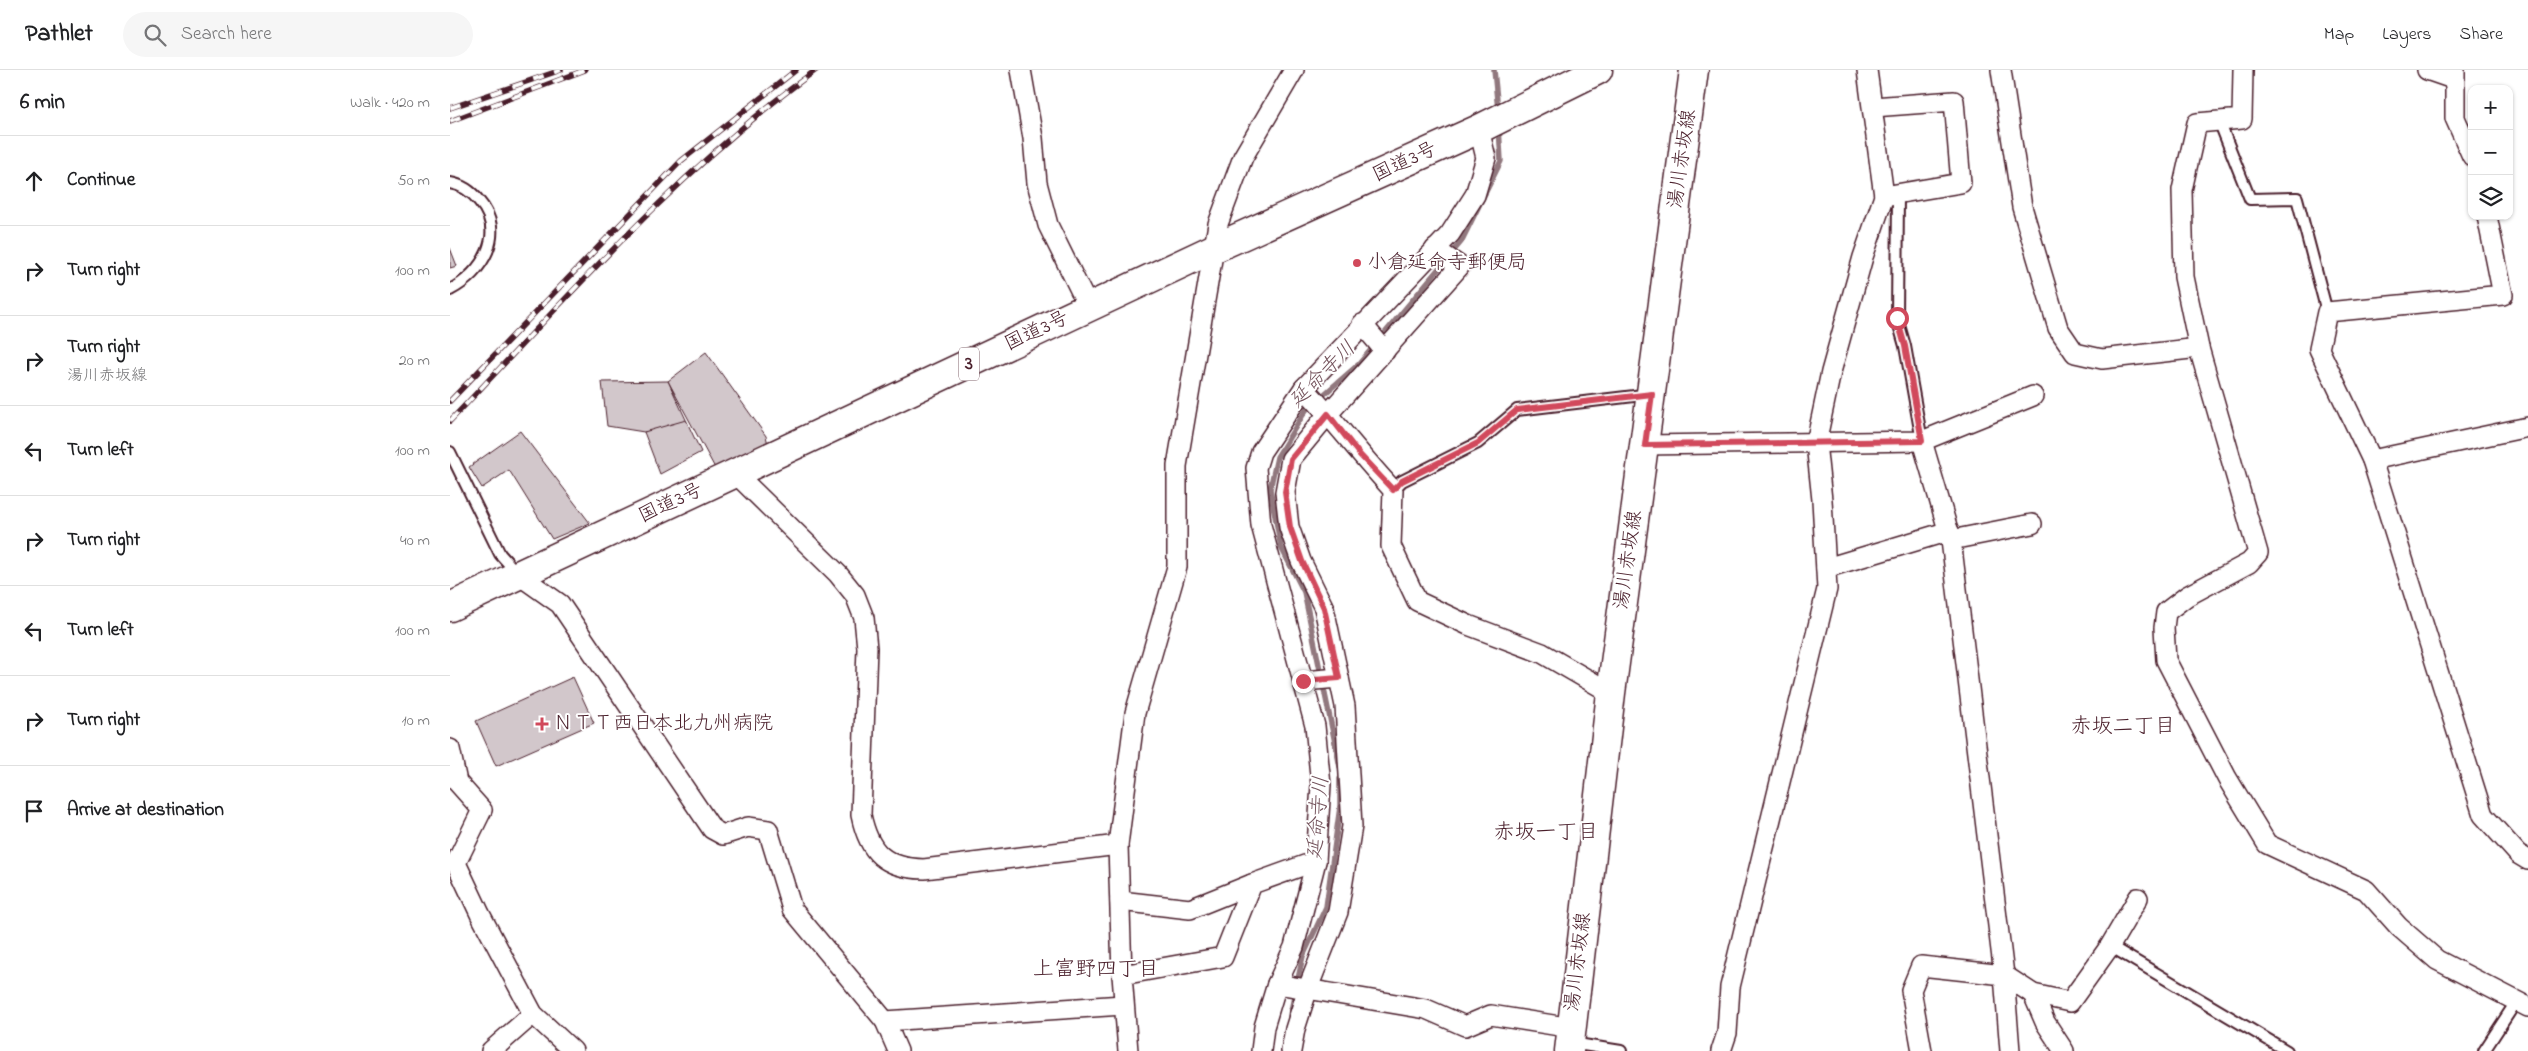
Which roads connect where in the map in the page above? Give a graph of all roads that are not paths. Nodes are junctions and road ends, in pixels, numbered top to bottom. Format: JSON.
{"nodes":[{"id":1,"x":1021,"y":70,"type":"edge"},
{"id":2,"x":1294,"y":70,"type":"edge"},
{"id":3,"x":1598,"y":70,"type":"edge"},
{"id":4,"x":1694,"y":70,"type":"edge"},
{"id":5,"x":1868,"y":70,"type":"edge"},
{"id":6,"x":2001,"y":70,"type":"edge"},
{"id":7,"x":2243,"y":70,"type":"edge"},
{"id":8,"x":2427,"y":70,"type":"edge"},
{"id":9,"x":2454,"y":74,"type":"edge"},
{"id":10,"x":1874,"y":107,"type":"junction"},
{"id":11,"x":2219,"y":121,"type":"junction"},
{"id":12,"x":1484,"y":127,"type":"junction"},
{"id":13,"x":2468,"y":147,"type":"edge"},
{"id":14,"x":450,"y":183,"type":"edge"},
{"id":15,"x":1891,"y":195,"type":"junction"},
{"id":16,"x":2488,"y":220,"type":"edge"},
{"id":17,"x":1215,"y":248,"type":"junction"},
{"id":18,"x":1436,"y":249,"type":"junction"},
{"id":19,"x":450,"y":290,"type":"edge"},
{"id":20,"x":1089,"y":308,"type":"junction"},
{"id":21,"x":2327,"y":312,"type":"junction"},
{"id":22,"x":1362,"y":324,"type":"junction"},
{"id":23,"x":2199,"y":348,"type":"junction"},
{"id":24,"x":1385,"y":351,"type":"junction"},
{"id":25,"x":1304,"y":388,"type":"junction"},
{"id":26,"x":1652,"y":394,"type":"junction"},
{"id":27,"x":2033,"y":396,"type":"dead end"},
{"id":28,"x":1328,"y":414,"type":"junction"},
{"id":29,"x":2528,"y":427,"type":"edge"},
{"id":30,"x":1922,"y":441,"type":"junction"},
{"id":31,"x":1816,"y":443,"type":"junction"},
{"id":32,"x":1645,"y":445,"type":"junction"},
{"id":33,"x":450,"y":452,"type":"edge"},
{"id":34,"x":2372,"y":460,"type":"junction"},
{"id":35,"x":736,"y":474,"type":"junction"},
{"id":36,"x":1393,"y":490,"type":"junction"},
{"id":37,"x":2032,"y":524,"type":"dead end"},
{"id":38,"x":1950,"y":536,"type":"junction"},
{"id":39,"x":1826,"y":568,"type":"junction"},
{"id":40,"x":519,"y":575,"type":"junction"},
{"id":41,"x":450,"y":607,"type":"edge"},
{"id":42,"x":1339,"y":678,"type":"junction"},
{"id":43,"x":1303,"y":681,"type":"junction"},
{"id":44,"x":1611,"y":693,"type":"junction"},
{"id":45,"x":450,"y":749,"type":"edge"},
{"id":46,"x":1118,"y":845,"type":"junction"},
{"id":47,"x":2528,"y":860,"type":"edge"},
{"id":48,"x":1316,"y":861,"type":"junction"},
{"id":49,"x":1252,"y":884,"type":"junction"},
{"id":50,"x":2138,"y":898,"type":"dead end"},
{"id":51,"x":1120,"y":901,"type":"junction"},
{"id":52,"x":2110,"y":946,"type":"junction"},
{"id":53,"x":1122,"y":975,"type":"junction"},
{"id":54,"x":2004,"y":975,"type":"junction"},
{"id":55,"x":1277,"y":984,"type":"junction"},
{"id":56,"x":1308,"y":988,"type":"junction"},
{"id":57,"x":2033,"y":994,"type":"junction"},
{"id":58,"x":2522,"y":1004,"type":"edge"},
{"id":59,"x":1123,"y":1005,"type":"junction"},
{"id":60,"x":533,"y":1014,"type":"junction"},
{"id":61,"x":884,"y":1021,"type":"junction"},
{"id":62,"x":1570,"y":1041,"type":"edge"},
{"id":63,"x":1723,"y":1049,"type":"edge"},
{"id":64,"x":491,"y":1051,"type":"edge"},
{"id":65,"x":573,"y":1051,"type":"edge"},
{"id":66,"x":898,"y":1051,"type":"edge"},
{"id":67,"x":1128,"y":1051,"type":"edge"},
{"id":68,"x":1261,"y":1051,"type":"edge"},
{"id":69,"x":1291,"y":1051,"type":"edge"},
{"id":70,"x":1621,"y":1051,"type":"edge"},
{"id":71,"x":1922,"y":1051,"type":"edge"},
{"id":72,"x":2010,"y":1051,"type":"edge"},
{"id":73,"x":2064,"y":1051,"type":"edge"},
{"id":74,"x":2287,"y":1051,"type":"edge"},
{"id":75,"x":2484,"y":1051,"type":"edge"}],
"edges":[{"from":1,"to":20,"type":"street"},
{"from":2,"to":17,"type":"street"},
{"from":3,"to":12,"type":"main road","name":"国道3号","number":"3"},
{"from":4,"to":26,"type":"main road","name":"湯川赤坂線"},
{"from":5,"to":10,"type":"street"},
{"from":6,"to":23,"type":"street"},
{"from":7,"to":11,"type":"street"},
{"from":8,"to":9,"type":"street"},
{"from":9,"to":13,"type":"street"},
{"from":10,"to":15,"type":"street"},
{"from":10,"to":15,"type":"street"},
{"from":11,"to":21,"type":"lane"},
{"from":11,"to":23,"type":"street"},
{"from":12,"to":17,"type":"main road","name":"国道3号","number":"3"},
{"from":12,"to":18,"type":"street"},
{"from":14,"to":19,"type":"lane"},
{"from":15,"to":30,"type":"lane"},
{"from":15,"to":31,"type":"street"},
{"from":16,"to":21,"type":"street"},
{"from":17,"to":20,"type":"main road","name":"国道3号","number":"3"},
{"from":17,"to":46,"type":"street"},
{"from":18,"to":22,"type":"street"},
{"from":18,"to":24,"type":"street"},
{"from":20,"to":35,"type":"main road","name":"国道3号","number":"3"},
{"from":21,"to":34,"type":"street"},
{"from":22,"to":24,"type":"street"},
{"from":22,"to":25,"type":"street"},
{"from":23,"to":58,"type":"street"},
{"from":24,"to":28,"type":"street"},
{"from":25,"to":28,"type":"street"},
{"from":25,"to":43,"type":"street"},
{"from":26,"to":32,"type":"main road","name":"湯川赤坂線"},
{"from":26,"to":36,"type":"lane"},
{"from":27,"to":30,"type":"street"},
{"from":28,"to":36,"type":"street"},
{"from":28,"to":42,"type":"street"},
{"from":29,"to":34,"type":"street"},
{"from":30,"to":31,"type":"street"},
{"from":30,"to":38,"type":"street"},
{"from":31,"to":32,"type":"street"},
{"from":31,"to":39,"type":"street"},
{"from":32,"to":44,"type":"main road","name":"湯川赤坂線"},
{"from":33,"to":40,"type":"lane"},
{"from":34,"to":47,"type":"street"},
{"from":35,"to":40,"type":"main road","name":"国道3号","number":"3"},
{"from":35,"to":46,"type":"street"},
{"from":36,"to":44,"type":"street"},
{"from":37,"to":38,"type":"street"},
{"from":38,"to":39,"type":"street"},
{"from":38,"to":54,"type":"street"},
{"from":39,"to":63,"type":"street"},
{"from":40,"to":41,"type":"main road","name":"国道3号","number":"3"},
{"from":40,"to":61,"type":"street"},
{"from":42,"to":43,"type":"street"},
{"from":42,"to":56,"type":"street"},
{"from":43,"to":48,"type":"street"},
{"from":44,"to":62,"type":"main road","name":"湯川赤坂線"},
{"from":45,"to":60,"type":"street"},
{"from":46,"to":51,"type":"street"},
{"from":48,"to":49,"type":"street"},
{"from":48,"to":55,"type":"street"},
{"from":49,"to":51,"type":"street"},
{"from":49,"to":53,"type":"street"},
{"from":50,"to":52,"type":"street"},
{"from":51,"to":53,"type":"street"},
{"from":52,"to":57,"type":"street"},
{"from":52,"to":74,"type":"lane"},
{"from":53,"to":59,"type":"street"},
{"from":54,"to":57,"type":"street"},
{"from":54,"to":71,"type":"street"},
{"from":54,"to":72,"type":"street"},
{"from":55,"to":56,"type":"street"},
{"from":55,"to":68,"type":"street"},
{"from":56,"to":62,"type":"street"},
{"from":56,"to":69,"type":"street"},
{"from":57,"to":73,"type":"street"},
{"from":58,"to":75,"type":"lane"},
{"from":59,"to":61,"type":"street"},
{"from":59,"to":67,"type":"street"},
{"from":60,"to":64,"type":"street"},
{"from":60,"to":65,"type":"street"},
{"from":61,"to":66,"type":"street"},
{"from":62,"to":70,"type":"lane"}]}
